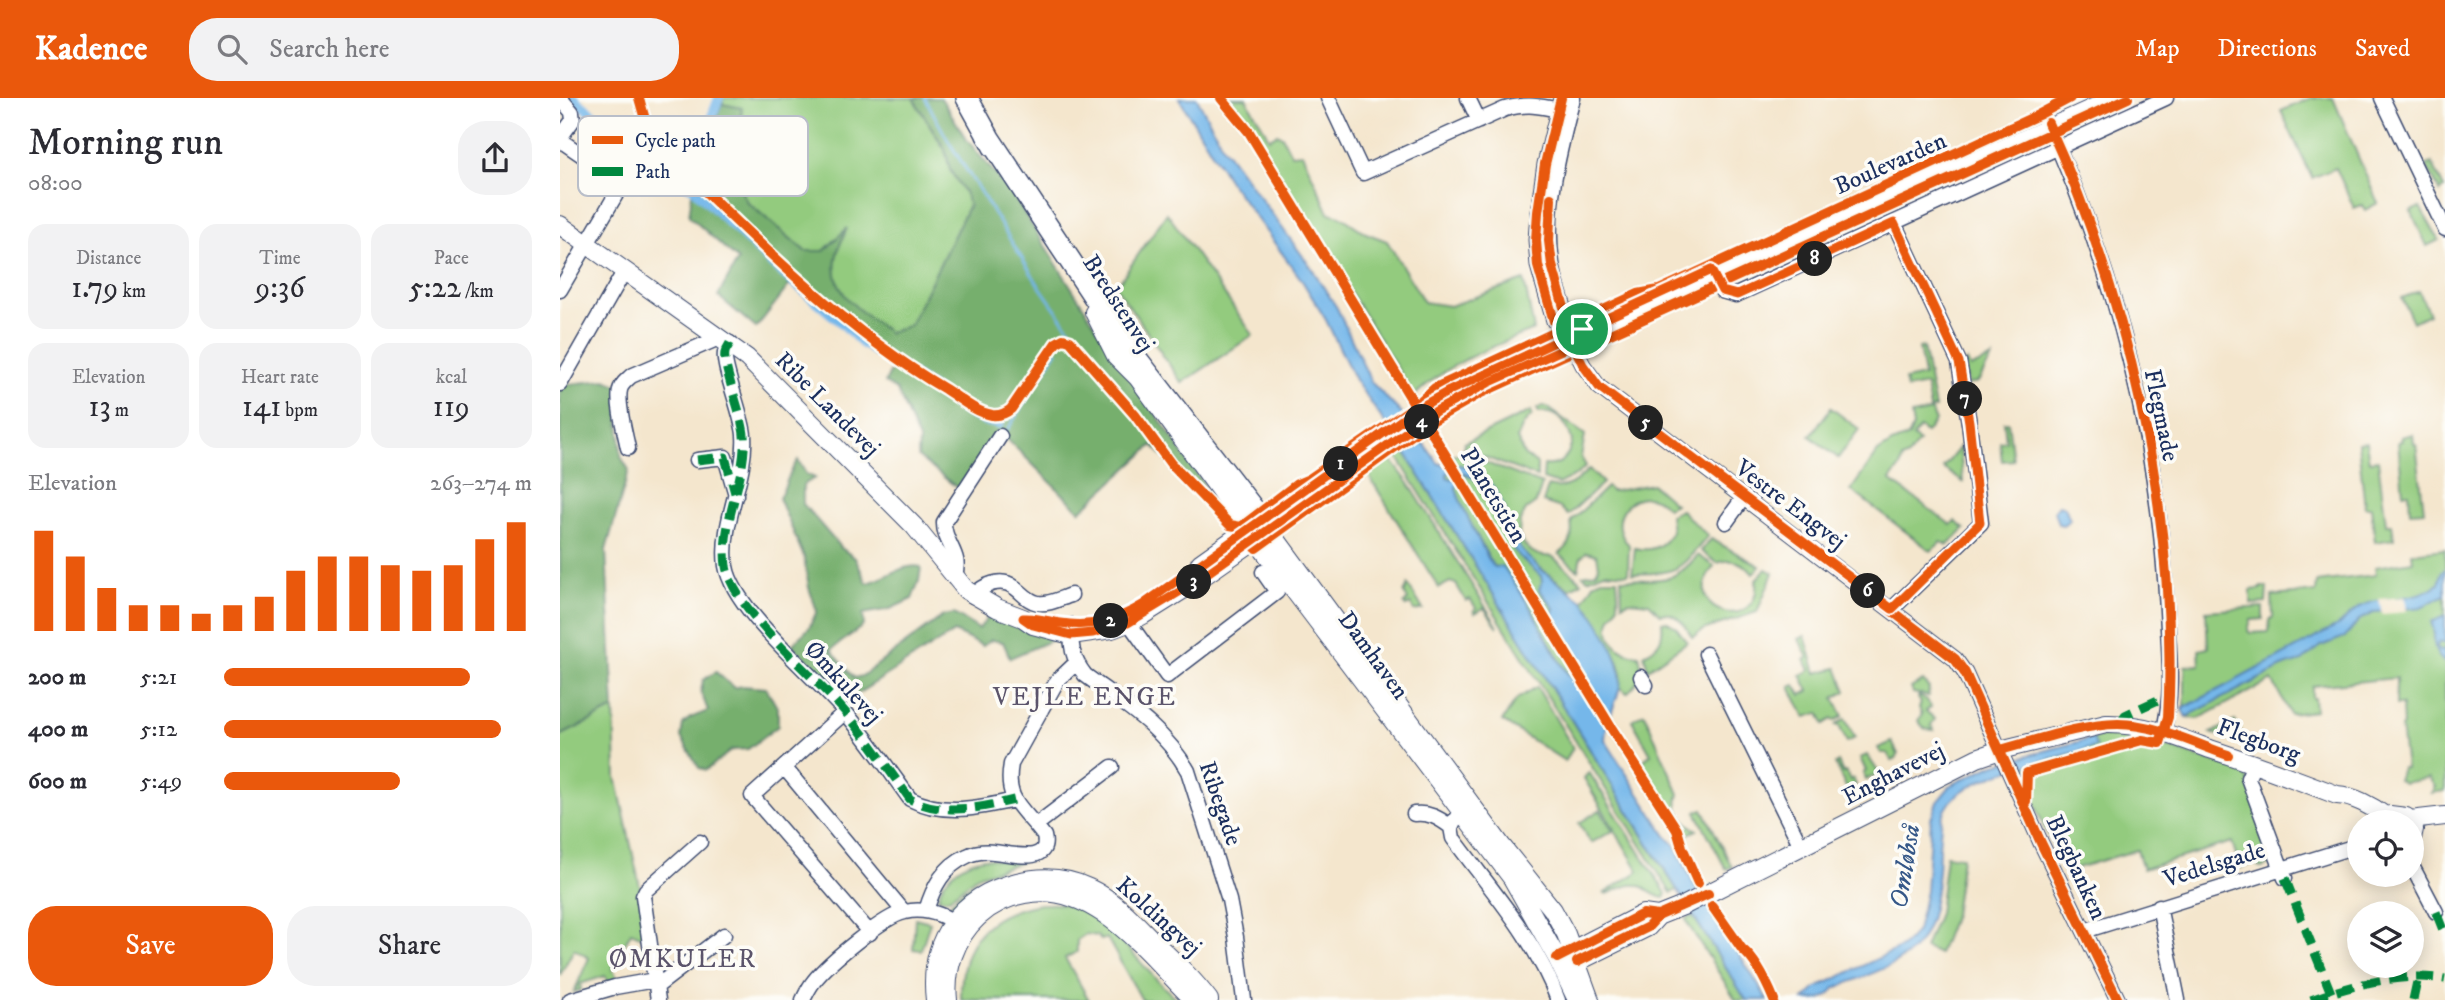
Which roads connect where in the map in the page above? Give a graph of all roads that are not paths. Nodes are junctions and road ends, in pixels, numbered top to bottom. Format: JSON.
{"nodes":[{"id":1,"x":560,"y":98,"type":"edge"},
{"id":2,"x":967,"y":98,"type":"edge"},
{"id":3,"x":1328,"y":98,"type":"edge"},
{"id":4,"x":1468,"y":98,"type":"edge"},
{"id":5,"x":2088,"y":98,"type":"edge"},
{"id":6,"x":2115,"y":98,"type":"edge"},
{"id":7,"x":2166,"y":98,"type":"edge"},
{"id":8,"x":2382,"y":98,"type":"edge"},
{"id":9,"x":1565,"y":104,"type":"edge"},
{"id":10,"x":1479,"y":121,"type":"junction"},
{"id":11,"x":2048,"y":123,"type":"junction"},
{"id":12,"x":987,"y":135,"type":"junction"},
{"id":13,"x":560,"y":139,"type":"edge"},
{"id":14,"x":2058,"y":147,"type":"junction"},
{"id":15,"x":578,"y":152,"type":"edge"},
{"id":16,"x":614,"y":196,"type":"edge"},
{"id":17,"x":1894,"y":223,"type":"junction"},
{"id":18,"x":560,"y":225,"type":"edge"},
{"id":19,"x":2445,"y":229,"type":"edge"},
{"id":20,"x":586,"y":243,"type":"junction"},
{"id":21,"x":625,"y":270,"type":"junction"},
{"id":22,"x":1713,"y":275,"type":"junction"},
{"id":23,"x":560,"y":290,"type":"edge"},
{"id":24,"x":1083,"y":296,"type":"joint"},
{"id":25,"x":724,"y":339,"type":"junction"},
{"id":26,"x":1571,"y":340,"type":"junction"},
{"id":27,"x":560,"y":384,"type":"edge"},
{"id":28,"x":1000,"y":436,"type":"dead end"},
{"id":29,"x":628,"y":448,"type":"dead end"},
{"id":30,"x":697,"y":460,"type":"dead end"},
{"id":31,"x":736,"y":497,"type":"junction"},
{"id":32,"x":1744,"y":497,"type":"junction"},
{"id":33,"x":1726,"y":522,"type":"dead end"},
{"id":34,"x":1256,"y":525,"type":"junction"},
{"id":35,"x":1263,"y":572,"type":"dead end"},
{"id":36,"x":954,"y":578,"type":"junction"},
{"id":37,"x":1071,"y":594,"type":"dead end"},
{"id":38,"x":973,"y":596,"type":"junction"},
{"id":39,"x":1892,"y":609,"type":"junction"},
{"id":40,"x":1126,"y":620,"type":"junction"},
{"id":41,"x":1071,"y":630,"type":"junction"},
{"id":42,"x":1706,"y":654,"type":"dead end"},
{"id":43,"x":1076,"y":663,"type":"junction"},
{"id":44,"x":845,"y":712,"type":"junction"},
{"id":45,"x":2163,"y":733,"type":"junction"},
{"id":46,"x":2000,"y":750,"type":"junction"},
{"id":47,"x":2254,"y":764,"type":"junction"},
{"id":48,"x":785,"y":767,"type":"junction"},
{"id":49,"x":1112,"y":767,"type":"dead end"},
{"id":50,"x":1014,"y":800,"type":"junction"},
{"id":51,"x":2377,"y":810,"type":"edge"},
{"id":52,"x":1414,"y":814,"type":"dead end"},
{"id":53,"x":1462,"y":816,"type":"junction"},
{"id":54,"x":2445,"y":816,"type":"edge"},
{"id":55,"x":1036,"y":825,"type":"junction"},
{"id":56,"x":2424,"y":825,"type":"edge"},
{"id":57,"x":2445,"y":825,"type":"edge"},
{"id":58,"x":2424,"y":828,"type":"edge"},
{"id":59,"x":699,"y":842,"type":"dead end"},
{"id":60,"x":1801,"y":846,"type":"junction"},
{"id":61,"x":2347,"y":849,"type":"edge"},
{"id":62,"x":2284,"y":873,"type":"junction"},
{"id":63,"x":2423,"y":887,"type":"edge"},
{"id":64,"x":2159,"y":906,"type":"junction"},
{"id":65,"x":926,"y":911,"type":"junction"},
{"id":66,"x":904,"y":912,"type":"junction"},
{"id":67,"x":2436,"y":912,"type":"dead end"},
{"id":68,"x":1658,"y":916,"type":"junction"},
{"id":69,"x":960,"y":926,"type":"junction"},
{"id":70,"x":2084,"y":931,"type":"junction"},
{"id":71,"x":870,"y":933,"type":"junction"},
{"id":72,"x":724,"y":935,"type":"dead end"},
{"id":73,"x":1601,"y":950,"type":"junction"},
{"id":74,"x":1568,"y":955,"type":"junction"},
{"id":75,"x":656,"y":989,"type":"edge"},
{"id":76,"x":570,"y":1000,"type":"edge"},
{"id":77,"x":803,"y":1000,"type":"edge"},
{"id":78,"x":935,"y":1000,"type":"edge"},
{"id":79,"x":948,"y":1000,"type":"edge"},
{"id":80,"x":1194,"y":1000,"type":"edge"},
{"id":81,"x":1209,"y":1000,"type":"edge"},
{"id":82,"x":1244,"y":1000,"type":"edge"},
{"id":83,"x":1558,"y":1000,"type":"edge"},
{"id":84,"x":1577,"y":1000,"type":"edge"},
{"id":85,"x":1590,"y":1000,"type":"edge"},
{"id":86,"x":1599,"y":1000,"type":"edge"},
{"id":87,"x":2118,"y":1000,"type":"edge"},
{"id":88,"x":2178,"y":1000,"type":"edge"}],
"edges":[{"from":1,"to":13,"type":"street"},
{"from":2,"to":12,"type":"highway","name":"Bredstenvej"},
{"from":3,"to":10,"type":"street"},
{"from":4,"to":10,"type":"street"},
{"from":5,"to":11,"type":"main road","name":"Boulevarden"},
{"from":6,"to":11,"type":"main road","name":"Boulevarden"},
{"from":7,"to":14,"type":"street"},
{"from":8,"to":19,"type":"street"},
{"from":9,"to":10,"type":"street"},
{"from":9,"to":26,"type":"street","name":"Vestre Engvej"},
{"from":11,"to":14,"type":"street","name":"Flegmade"},
{"from":11,"to":22,"type":"main road","name":"Boulevarden"},
{"from":12,"to":24,"type":"highway","name":"Bredstenvej"},
{"from":12,"to":34,"type":"highway","name":"Bredstenvej"},
{"from":13,"to":15,"type":"street"},
{"from":14,"to":17,"type":"street"},
{"from":14,"to":45,"type":"street","name":"Flegmade"},
{"from":16,"to":20,"type":"street"},
{"from":17,"to":22,"type":"street"},
{"from":17,"to":39,"type":"street"},
{"from":18,"to":20,"type":"main road","name":"Ribe Landevej"},
{"from":20,"to":21,"type":"main road","name":"Ribe Landevej"},
{"from":20,"to":23,"type":"street"},
{"from":21,"to":25,"type":"main road","name":"Ribe Landevej"},
{"from":21,"to":27,"type":"street"},
{"from":22,"to":26,"type":"main road","name":"Boulevarden"},
{"from":24,"to":34,"type":"main road","name":"Bredstenvej"},
{"from":25,"to":29,"type":"street"},
{"from":25,"to":31,"type":"street","name":"Ømkulevej"},
{"from":25,"to":36,"type":"main road","name":"Ribe Landevej"},
{"from":26,"to":32,"type":"street","name":"Vestre Engvej"},
{"from":26,"to":34,"type":"main road","name":"Boulevarden"},
{"from":28,"to":36,"type":"street"},
{"from":30,"to":31,"type":"street","name":"Ømkulevej"},
{"from":31,"to":44,"type":"street","name":"Ømkulevej"},
{"from":32,"to":33,"type":"street"},
{"from":32,"to":39,"type":"street","name":"Vestre Engvej"},
{"from":34,"to":40,"type":"main road","name":"Boulevarden"},
{"from":34,"to":53,"type":"main road","name":"Damhaven"},
{"from":35,"to":40,"type":"street"},
{"from":36,"to":38,"type":"main road","name":"Ribe Landevej"},
{"from":37,"to":38,"type":"street"},
{"from":38,"to":41,"type":"main road","name":"Ribe Landevej"},
{"from":39,"to":46,"type":"street","name":"Vestre Engvej"},
{"from":40,"to":41,"type":"main road","name":"Boulevarden"},
{"from":41,"to":43,"type":"street"},
{"from":42,"to":60,"type":"street"},
{"from":43,"to":50,"type":"street"},
{"from":43,"to":82,"type":"street","name":"Ribegade"},
{"from":44,"to":48,"type":"street"},
{"from":44,"to":50,"type":"street","name":"Ømkulevej"},
{"from":45,"to":46,"type":"main road","name":"Enghavevej"},
{"from":45,"to":47,"type":"main road","name":"Flegborg"},
{"from":46,"to":60,"type":"main road","name":"Enghavevej"},
{"from":46,"to":70,"type":"street","name":"Blegbanken"},
{"from":47,"to":51,"type":"main road","name":"Flegborg"},
{"from":47,"to":62,"type":"street"},
{"from":48,"to":66,"type":"street"},
{"from":48,"to":71,"type":"street"},
{"from":49,"to":55,"type":"street"},
{"from":50,"to":55,"type":"street"},
{"from":52,"to":53,"type":"street","name":"Damhaven"},
{"from":53,"to":74,"type":"main road","name":"Damhaven"},
{"from":53,"to":74,"type":"main road","name":"Damhaven"},
{"from":53,"to":83,"type":"street","name":"Damhaven"},
{"from":54,"to":56,"type":"main road"},
{"from":55,"to":65,"type":"street"},
{"from":57,"to":58,"type":"main road"},
{"from":59,"to":75,"type":"street"},
{"from":60,"to":68,"type":"main road","name":"Enghavevej"},
{"from":61,"to":62,"type":"street","name":"Vedelsgade"},
{"from":62,"to":64,"type":"street","name":"Vedelsgade"},
{"from":63,"to":67,"type":"street"},
{"from":64,"to":70,"type":"street","name":"Vedelsgade"},
{"from":64,"to":88,"type":"street"},
{"from":65,"to":66,"type":"street"},
{"from":65,"to":69,"type":"street"},
{"from":66,"to":71,"type":"street"},
{"from":68,"to":73,"type":"main road","name":"Enghavevej"},
{"from":68,"to":74,"type":"main road","name":"Enghavevej"},
{"from":69,"to":78,"type":"main road","name":"Koldingvej"},
{"from":69,"to":79,"type":"main road","name":"Koldingvej"},
{"from":69,"to":80,"type":"main road","name":"Koldingvej"},
{"from":69,"to":81,"type":"main road","name":"Koldingvej"},
{"from":70,"to":87,"type":"street","name":"Blegbanken"},
{"from":71,"to":77,"type":"street"},
{"from":72,"to":75,"type":"street"},
{"from":73,"to":74,"type":"main road","name":"Enghavevej"},
{"from":73,"to":86,"type":"main road"},
{"from":74,"to":84,"type":"main road","name":"Damhaven"},
{"from":74,"to":85,"type":"main road","name":"Damhaven"},
{"from":75,"to":76,"type":"street"}]}
